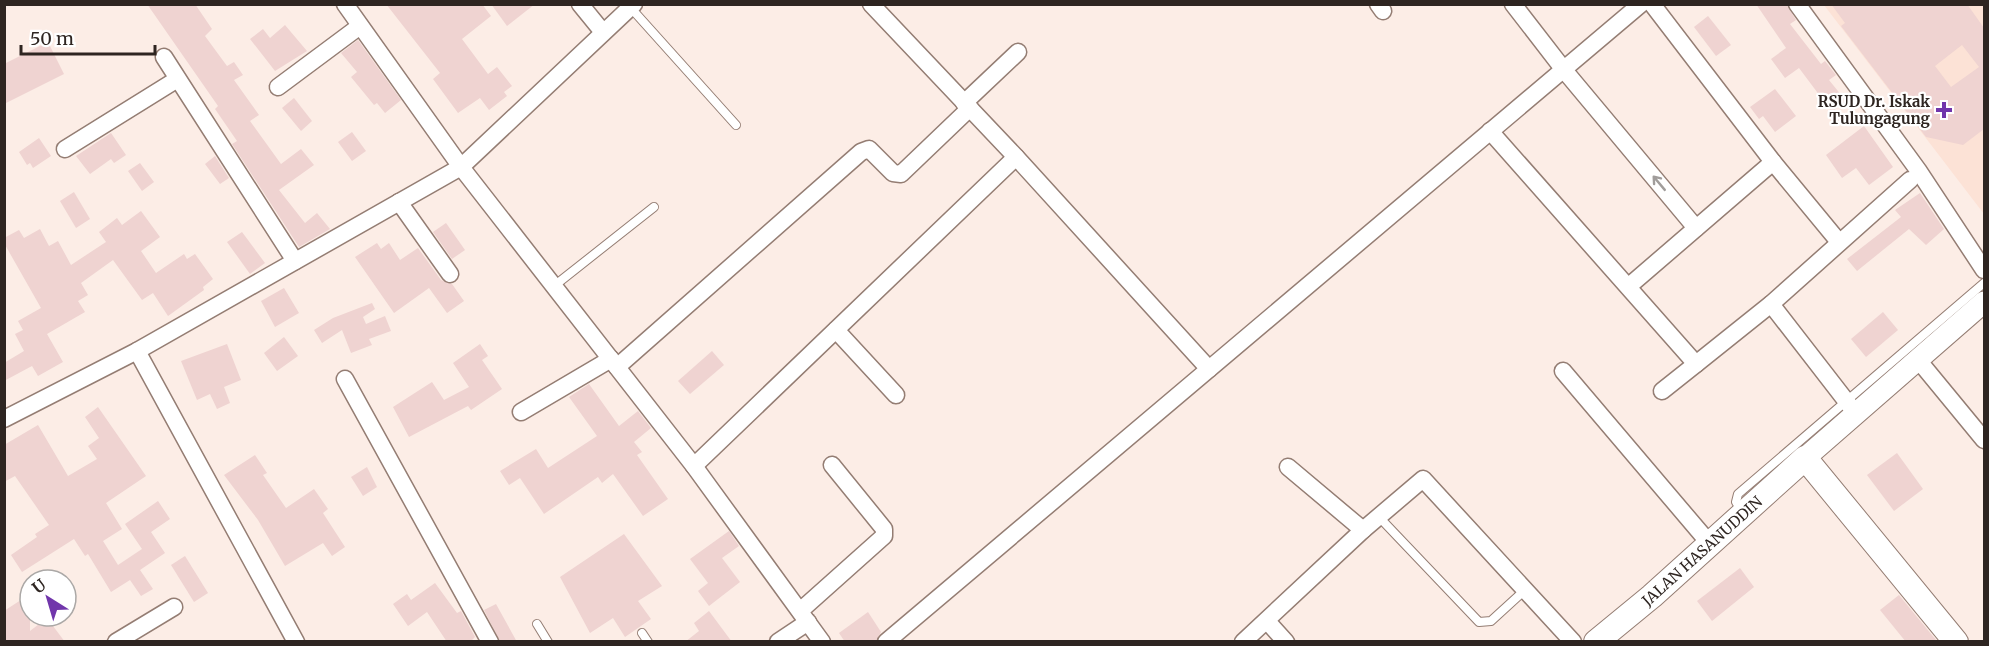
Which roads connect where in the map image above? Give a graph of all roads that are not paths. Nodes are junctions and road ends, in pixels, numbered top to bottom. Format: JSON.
{"nodes":[{"id":1,"x":345,"y":4,"type":"edge"},
{"id":2,"x":580,"y":4,"type":"edge"},
{"id":3,"x":871,"y":4,"type":"edge"},
{"id":4,"x":1513,"y":4,"type":"edge"},
{"id":5,"x":1641,"y":4,"type":"edge"},
{"id":6,"x":1652,"y":4,"type":"edge"},
{"id":7,"x":1797,"y":4,"type":"edge"},
{"id":8,"x":632,"y":6,"type":"edge"},
{"id":9,"x":360,"y":26,"type":"junction"},
{"id":10,"x":602,"y":31,"type":"junction"},
{"id":11,"x":1018,"y":52,"type":"dead end"},
{"id":12,"x":164,"y":57,"type":"dead end"},
{"id":13,"x":1564,"y":70,"type":"junction"},
{"id":14,"x":176,"y":80,"type":"junction"},
{"id":15,"x":278,"y":87,"type":"dead end"},
{"id":16,"x":967,"y":105,"type":"junction"},
{"id":17,"x":736,"y":125,"type":"dead end"},
{"id":18,"x":1490,"y":131,"type":"junction"},
{"id":19,"x":65,"y":149,"type":"dead end"},
{"id":20,"x":1016,"y":157,"type":"junction"},
{"id":21,"x":1773,"y":162,"type":"junction"},
{"id":22,"x":460,"y":167,"type":"junction"},
{"id":23,"x":1910,"y":180,"type":"dead end"},
{"id":24,"x":399,"y":202,"type":"junction"},
{"id":25,"x":654,"y":207,"type":"dead end"},
{"id":26,"x":1696,"y":228,"type":"junction"},
{"id":27,"x":1839,"y":242,"type":"junction"},
{"id":28,"x":295,"y":261,"type":"junction"},
{"id":29,"x":1984,"y":270,"type":"edge"},
{"id":30,"x":450,"y":274,"type":"dead end"},
{"id":31,"x":1984,"y":283,"type":"edge"},
{"id":32,"x":554,"y":286,"type":"junction"},
{"id":33,"x":1629,"y":286,"type":"junction"},
{"id":34,"x":1984,"y":302,"type":"edge"},
{"id":35,"x":1771,"y":304,"type":"junction"},
{"id":36,"x":836,"y":330,"type":"junction"},
{"id":37,"x":137,"y":351,"type":"junction"},
{"id":38,"x":1919,"y":361,"type":"junction"},
{"id":39,"x":614,"y":363,"type":"junction"},
{"id":40,"x":1696,"y":364,"type":"junction"},
{"id":41,"x":1209,"y":369,"type":"junction"},
{"id":42,"x":1563,"y":371,"type":"dead end"},
{"id":43,"x":345,"y":379,"type":"dead end"},
{"id":44,"x":1662,"y":391,"type":"dead end"},
{"id":45,"x":896,"y":395,"type":"dead end"},
{"id":46,"x":1852,"y":408,"type":"junction"},
{"id":47,"x":521,"y":412,"type":"dead end"},
{"id":48,"x":4,"y":419,"type":"edge"},
{"id":49,"x":1984,"y":440,"type":"edge"},
{"id":50,"x":1805,"y":458,"type":"junction"},
{"id":51,"x":831,"y":465,"type":"dead end"},
{"id":52,"x":694,"y":466,"type":"junction"},
{"id":53,"x":1288,"y":467,"type":"dead end"},
{"id":54,"x":1744,"y":514,"type":"junction"},
{"id":55,"x":1379,"y":517,"type":"junction"},
{"id":56,"x":1363,"y":530,"type":"junction"},
{"id":57,"x":1710,"y":544,"type":"junction"},
{"id":58,"x":1526,"y":590,"type":"junction"},
{"id":59,"x":174,"y":607,"type":"dead end"},
{"id":60,"x":804,"y":617,"type":"junction"},
{"id":61,"x":1267,"y":621,"type":"junction"},
{"id":62,"x":537,"y":624,"type":"dead end"},
{"id":63,"x":642,"y":633,"type":"dead end"},
{"id":64,"x":116,"y":642,"type":"edge"},
{"id":65,"x":296,"y":642,"type":"edge"},
{"id":66,"x":490,"y":642,"type":"edge"},
{"id":67,"x":548,"y":642,"type":"edge"},
{"id":68,"x":648,"y":642,"type":"edge"},
{"id":69,"x":778,"y":642,"type":"edge"},
{"id":70,"x":822,"y":642,"type":"edge"},
{"id":71,"x":886,"y":642,"type":"edge"},
{"id":72,"x":1243,"y":642,"type":"edge"},
{"id":73,"x":1286,"y":642,"type":"edge"},
{"id":74,"x":1573,"y":642,"type":"edge"},
{"id":75,"x":1596,"y":642,"type":"edge"},
{"id":76,"x":1956,"y":642,"type":"edge"}],
"edges":[{"from":1,"to":9,"type":"street"},
{"from":2,"to":10,"type":"street"},
{"from":3,"to":16,"type":"street"},
{"from":4,"to":13,"type":"street"},
{"from":5,"to":13,"type":"street"},
{"from":6,"to":21,"type":"street"},
{"from":7,"to":29,"type":"street"},
{"from":8,"to":10,"type":"street"},
{"from":8,"to":17,"type":"lane"},
{"from":9,"to":15,"type":"street"},
{"from":9,"to":22,"type":"street"},
{"from":10,"to":22,"type":"street"},
{"from":11,"to":16,"type":"street"},
{"from":12,"to":14,"type":"street"},
{"from":13,"to":18,"type":"street"},
{"from":26,"to":13,"type":"street","one_way":true},
{"from":14,"to":19,"type":"street"},
{"from":14,"to":28,"type":"street"},
{"from":16,"to":20,"type":"street"},
{"from":16,"to":39,"type":"street"},
{"from":18,"to":33,"type":"street"},
{"from":18,"to":41,"type":"street"},
{"from":20,"to":36,"type":"street"},
{"from":20,"to":41,"type":"street"},
{"from":21,"to":26,"type":"street"},
{"from":21,"to":27,"type":"street"},
{"from":22,"to":24,"type":"street"},
{"from":22,"to":32,"type":"street"},
{"from":23,"to":27,"type":"street"},
{"from":24,"to":28,"type":"street"},
{"from":24,"to":30,"type":"street"},
{"from":25,"to":32,"type":"lane"},
{"from":26,"to":33,"type":"street"},
{"from":27,"to":35,"type":"street"},
{"from":28,"to":37,"type":"street"},
{"from":31,"to":46,"type":"lane"},
{"from":32,"to":39,"type":"street"},
{"from":33,"to":40,"type":"street"},
{"from":34,"to":38,"type":"street"},
{"from":35,"to":40,"type":"street"},
{"from":35,"to":46,"type":"street"},
{"from":36,"to":45,"type":"street"},
{"from":36,"to":52,"type":"street"},
{"from":37,"to":48,"type":"street"},
{"from":37,"to":65,"type":"street"},
{"from":38,"to":46,"type":"street"},
{"from":38,"to":49,"type":"street"},
{"from":39,"to":47,"type":"street"},
{"from":39,"to":52,"type":"street"},
{"from":40,"to":44,"type":"street"},
{"from":41,"to":71,"type":"street"},
{"from":42,"to":57,"type":"street"},
{"from":43,"to":66,"type":"street"},
{"from":46,"to":50,"type":"street"},
{"from":46,"to":54,"type":"lane"},
{"from":50,"to":54,"type":"main road","name":"JALAN HASANUDDIN"},
{"from":50,"to":76,"type":"main road"},
{"from":51,"to":60,"type":"street"},
{"from":52,"to":60,"type":"street"},
{"from":53,"to":56,"type":"street"},
{"from":54,"to":57,"type":"main road","name":"JALAN HASANUDDIN"},
{"from":55,"to":56,"type":"street"},
{"from":55,"to":58,"type":"lane"},
{"from":55,"to":58,"type":"street"},
{"from":56,"to":61,"type":"street"},
{"from":57,"to":75,"type":"main road","name":"JALAN HASANUDDIN"},
{"from":58,"to":74,"type":"street"},
{"from":59,"to":64,"type":"street"},
{"from":60,"to":69,"type":"street"},
{"from":60,"to":70,"type":"street"},
{"from":61,"to":72,"type":"street"},
{"from":61,"to":73,"type":"street"},
{"from":62,"to":67,"type":"lane"},
{"from":63,"to":68,"type":"lane"}]}
